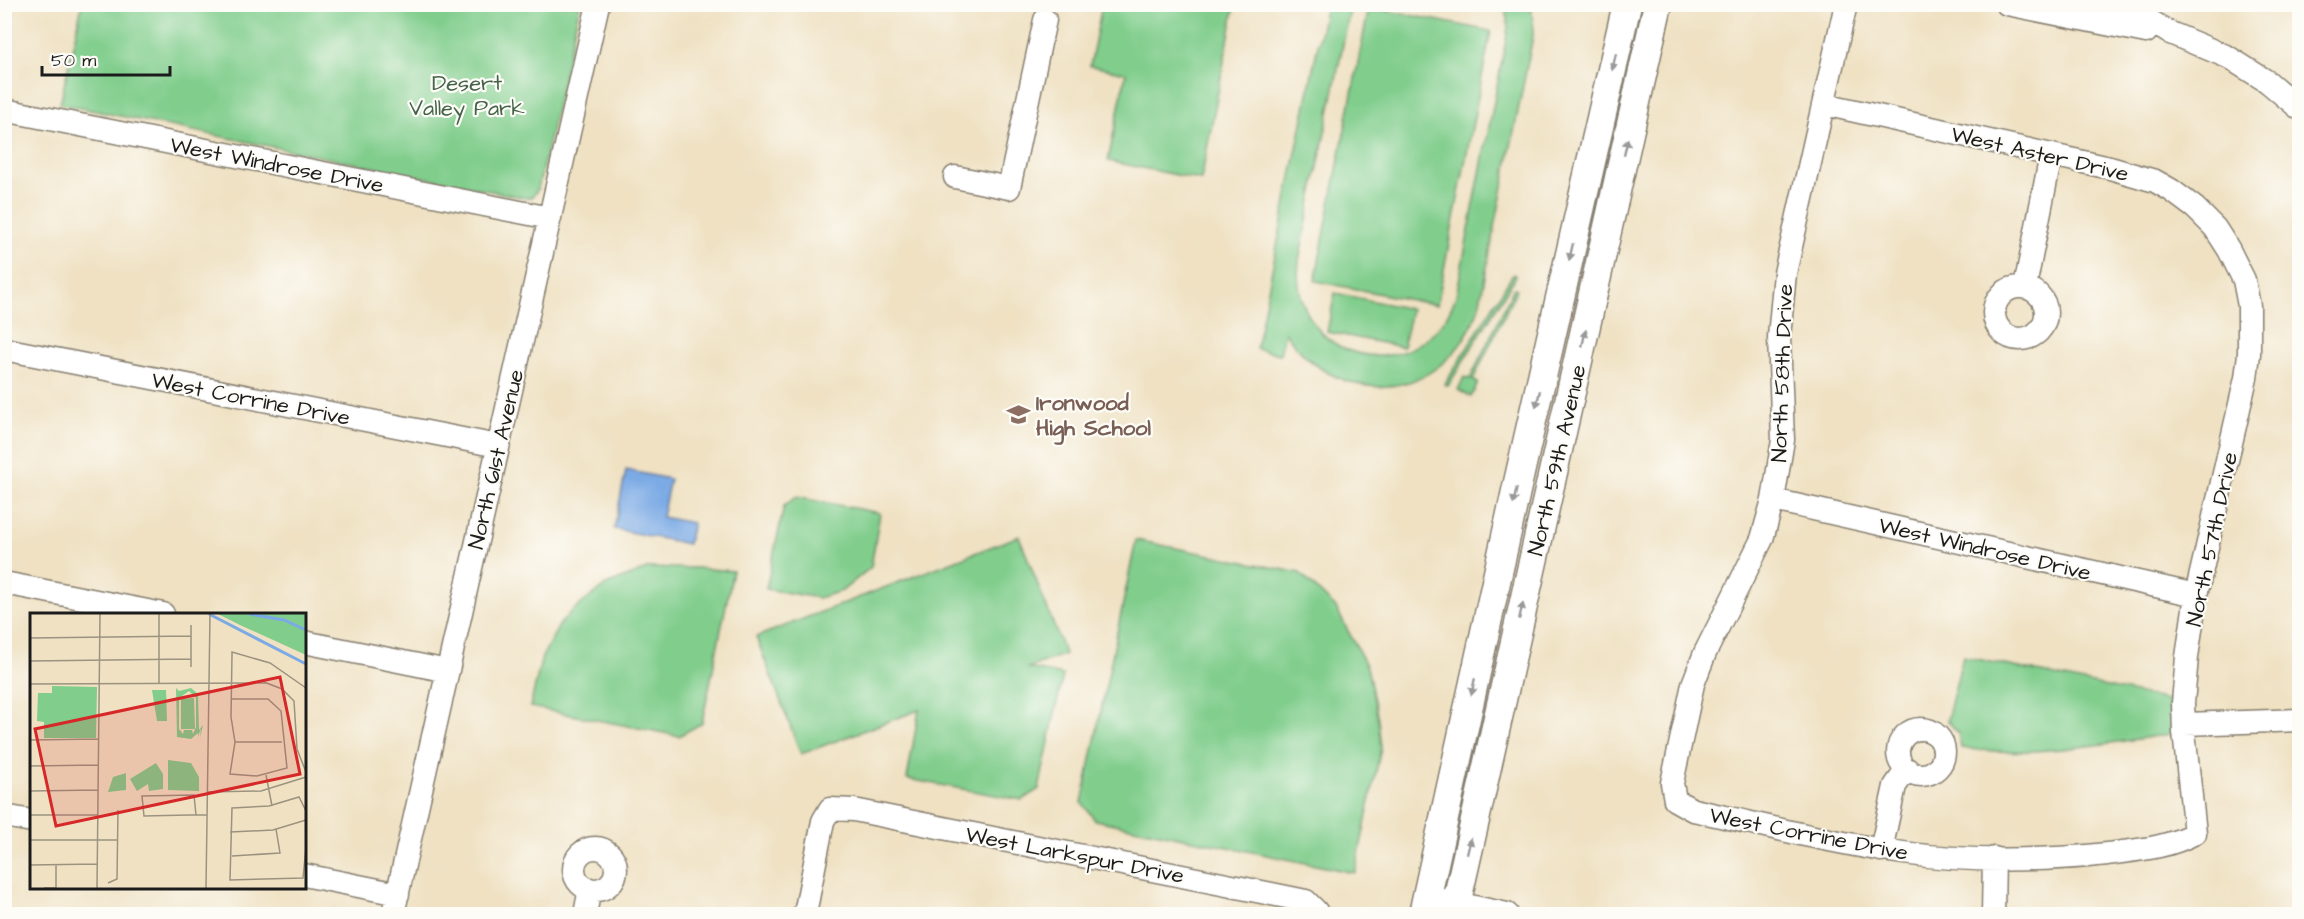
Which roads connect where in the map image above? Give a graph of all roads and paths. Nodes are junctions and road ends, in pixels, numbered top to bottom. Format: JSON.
{"nodes":[{"id":1,"x":598,"y":4,"type":"edge"},
{"id":2,"x":1627,"y":4,"type":"edge"},
{"id":3,"x":1658,"y":4,"type":"edge"},
{"id":4,"x":1846,"y":4,"type":"edge"},
{"id":5,"x":2007,"y":4,"type":"edge"},
{"id":6,"x":2097,"y":4,"type":"edge"},
{"id":7,"x":1045,"y":20,"type":"dead end"},
{"id":8,"x":2168,"y":32,"type":"junction"},
{"id":9,"x":1824,"y":104,"type":"junction"},
{"id":10,"x":2300,"y":109,"type":"edge"},
{"id":11,"x":4,"y":110,"type":"edge"},
{"id":12,"x":2051,"y":155,"type":"junction"},
{"id":13,"x":955,"y":177,"type":"dead end"},
{"id":14,"x":550,"y":218,"type":"junction"},
{"id":15,"x":2229,"y":250,"type":"joint"},
{"id":16,"x":2025,"y":287,"type":"dead end"},
{"id":17,"x":4,"y":349,"type":"edge"},
{"id":18,"x":1528,"y":439,"type":"junction"},
{"id":19,"x":498,"y":446,"type":"junction"},
{"id":20,"x":1547,"y":497,"type":"junction"},
{"id":21,"x":1773,"y":501,"type":"junction"},
{"id":22,"x":4,"y":584,"type":"edge"},
{"id":23,"x":2196,"y":595,"type":"junction"},
{"id":24,"x":153,"y":613,"type":"edge"},
{"id":25,"x":306,"y":642,"type":"edge"},
{"id":26,"x":448,"y":670,"type":"junction"},
{"id":27,"x":2300,"y":720,"type":"edge"},
{"id":28,"x":2184,"y":724,"type":"junction"},
{"id":29,"x":1907,"y":769,"type":"dead end"},
{"id":30,"x":1675,"y":800,"type":"joint"},
{"id":31,"x":4,"y":816,"type":"edge"},
{"id":32,"x":30,"y":821,"type":"edge"},
{"id":33,"x":2195,"y":833,"type":"joint"},
{"id":34,"x":1881,"y":850,"type":"junction"},
{"id":35,"x":1994,"y":858,"type":"junction"},
{"id":36,"x":306,"y":876,"type":"edge"},
{"id":37,"x":590,"y":889,"type":"dead end"},
{"id":38,"x":395,"y":904,"type":"edge"},
{"id":39,"x":1425,"y":906,"type":"edge"},
{"id":40,"x":1455,"y":909,"type":"edge"},
{"id":41,"x":1317,"y":913,"type":"edge"},
{"id":42,"x":585,"y":915,"type":"edge"},
{"id":43,"x":805,"y":915,"type":"edge"},
{"id":44,"x":1507,"y":915,"type":"edge"},
{"id":45,"x":1993,"y":915,"type":"edge"}],
"edges":[{"from":1,"to":14,"type":"street","name":"North 61st Avenue"},
{"from":2,"to":18,"type":"main road","name":"North 59th Avenue","one_way":true},
{"from":20,"to":3,"type":"main road","name":"North 59th Avenue","one_way":true},
{"from":4,"to":9,"type":"street","name":"North 58th Drive"},
{"from":5,"to":8,"type":"street"},
{"from":6,"to":8,"type":"street"},
{"from":7,"to":13,"type":"street"},
{"from":8,"to":10,"type":"street"},
{"from":9,"to":12,"type":"street","name":"West Aster Drive"},
{"from":9,"to":21,"type":"street","name":"North 58th Drive"},
{"from":11,"to":14,"type":"street","name":"West Windrose Drive"},
{"from":12,"to":15,"type":"street","name":"West Aster Drive"},
{"from":12,"to":16,"type":"street"},
{"from":14,"to":19,"type":"street","name":"North 61st Avenue"},
{"from":15,"to":23,"type":"street","name":"North 57th Drive"},
{"from":17,"to":19,"type":"street","name":"West Corrine Drive"},
{"from":18,"to":20,"type":"main road"},
{"from":18,"to":39,"type":"main road","name":"North 59th Avenue","one_way":true},
{"from":19,"to":26,"type":"street","name":"North 61st Avenue"},
{"from":40,"to":20,"type":"main road","name":"North 59th Avenue","one_way":true},
{"from":21,"to":23,"type":"street","name":"West Windrose Drive"},
{"from":21,"to":30,"type":"street","name":"North 58th Drive"},
{"from":22,"to":24,"type":"street"},
{"from":23,"to":28,"type":"street","name":"North 57th Drive"},
{"from":25,"to":26,"type":"street"},
{"from":26,"to":38,"type":"street","name":"North 61st Avenue"},
{"from":27,"to":28,"type":"street"},
{"from":28,"to":33,"type":"street","name":"North 57th Drive"},
{"from":29,"to":34,"type":"street"},
{"from":30,"to":34,"type":"street","name":"West Corrine Drive"},
{"from":31,"to":32,"type":"street"},
{"from":33,"to":35,"type":"street","name":"West Corrine Drive"},
{"from":34,"to":35,"type":"street","name":"West Corrine Drive"},
{"from":35,"to":45,"type":"street"},
{"from":36,"to":38,"type":"street"},
{"from":37,"to":42,"type":"street"},
{"from":39,"to":40,"type":"street"},
{"from":40,"to":44,"type":"street"},
{"from":41,"to":43,"type":"street","name":"West Larkspur Drive"}]}
